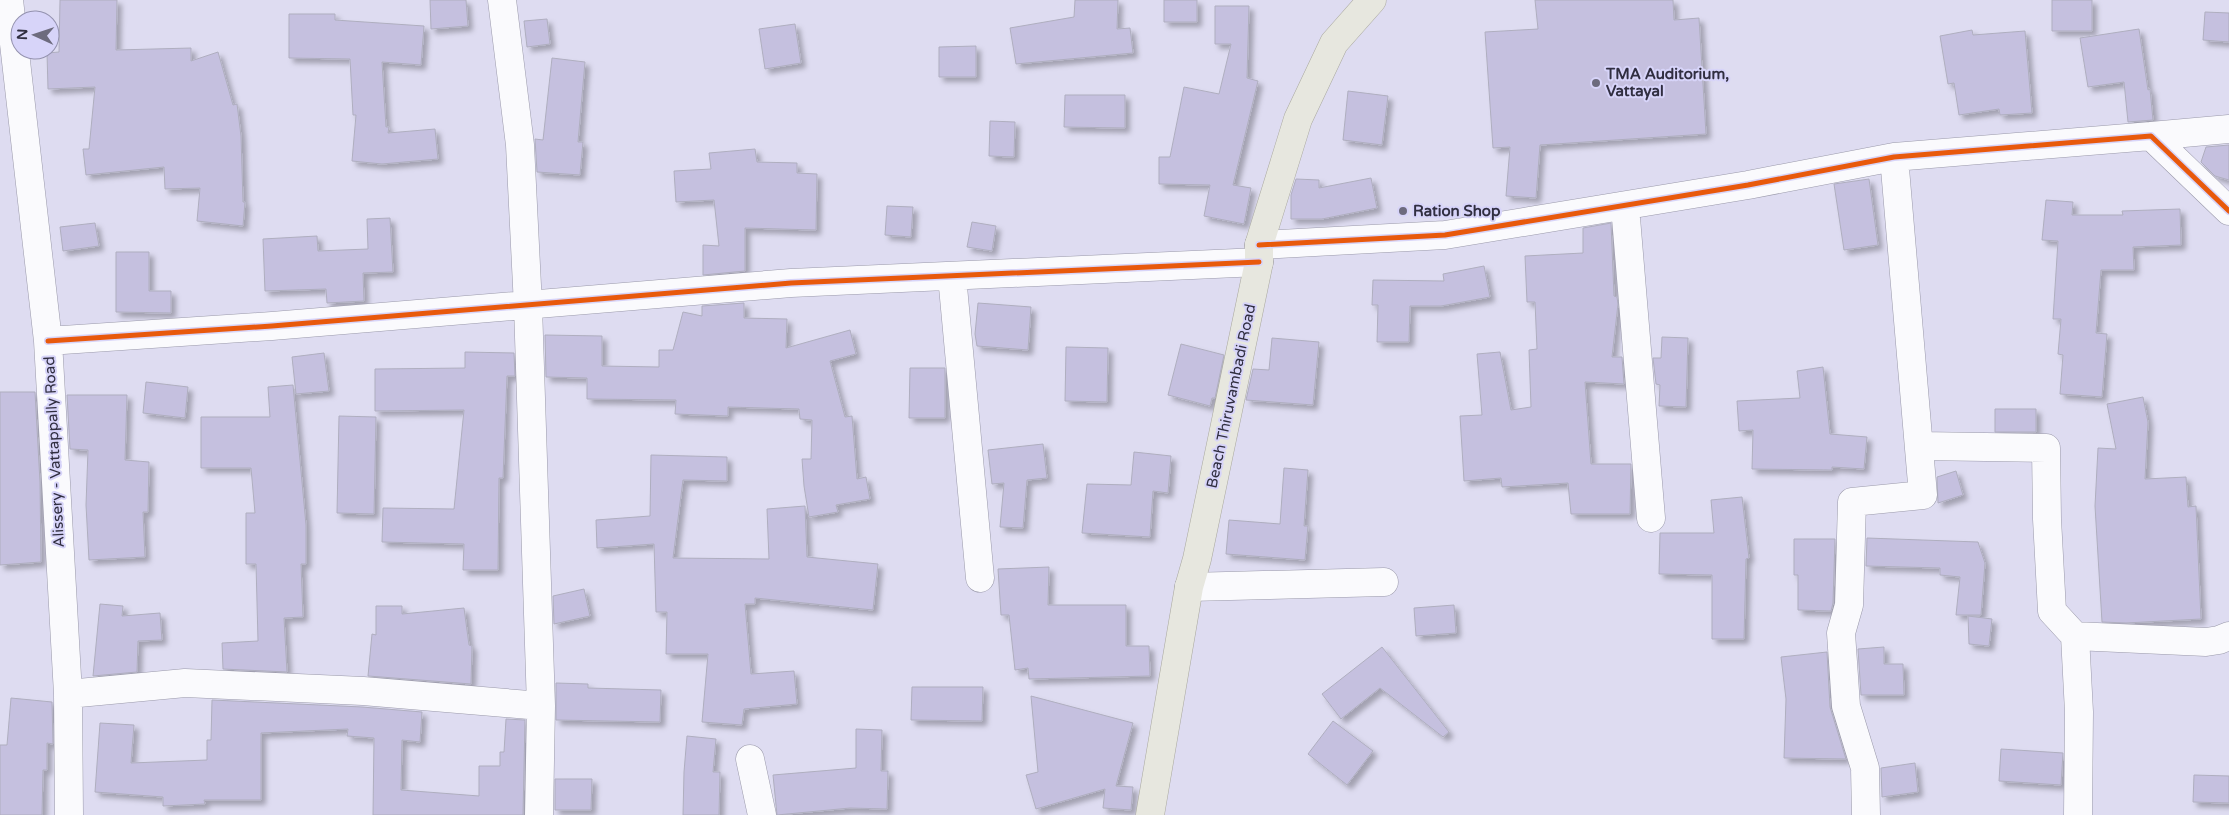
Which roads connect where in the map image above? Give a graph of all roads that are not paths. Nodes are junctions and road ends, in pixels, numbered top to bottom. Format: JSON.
{"nodes":[{"id":1,"x":9,"y":0,"type":"edge"},
{"id":2,"x":502,"y":0,"type":"edge"},
{"id":3,"x":1372,"y":0,"type":"edge"},
{"id":4,"x":2229,"y":128,"type":"edge"},
{"id":5,"x":2151,"y":136,"type":"junction"},
{"id":6,"x":1894,"y":157,"type":"junction"},
{"id":7,"x":1625,"y":206,"type":"junction"},
{"id":8,"x":2229,"y":210,"type":"edge"},
{"id":9,"x":1259,"y":254,"type":"junction"},
{"id":10,"x":952,"y":276,"type":"junction"},
{"id":11,"x":528,"y":306,"type":"junction"},
{"id":12,"x":48,"y":341,"type":"junction"},
{"id":13,"x":1920,"y":446,"type":"junction"},
{"id":14,"x":1651,"y":518,"type":"dead end"},
{"id":15,"x":980,"y":578,"type":"dead end"},
{"id":16,"x":1384,"y":582,"type":"dead end"},
{"id":17,"x":1190,"y":587,"type":"junction"},
{"id":18,"x":2075,"y":636,"type":"junction"},
{"id":19,"x":2229,"y":636,"type":"edge"},
{"id":20,"x":68,"y":694,"type":"junction"},
{"id":21,"x":541,"y":706,"type":"junction"},
{"id":22,"x":750,"y":759,"type":"dead end"},
{"id":23,"x":69,"y":815,"type":"edge"},
{"id":24,"x":539,"y":815,"type":"edge"},
{"id":25,"x":762,"y":815,"type":"edge"},
{"id":26,"x":1150,"y":815,"type":"edge"},
{"id":27,"x":1866,"y":815,"type":"edge"},
{"id":28,"x":2078,"y":815,"type":"edge"}],
"edges":[{"from":1,"to":12,"type":"street","name":"Alissery - Vattappally Road"},
{"from":2,"to":11,"type":"street"},
{"from":3,"to":9,"type":"main road","name":"Beach Thiruvambadi Road"},
{"from":4,"to":5,"type":"street"},
{"from":5,"to":6,"type":"street"},
{"from":5,"to":8,"type":"street"},
{"from":6,"to":7,"type":"street"},
{"from":6,"to":13,"type":"street"},
{"from":7,"to":9,"type":"street"},
{"from":7,"to":14,"type":"street"},
{"from":9,"to":10,"type":"street"},
{"from":9,"to":17,"type":"main road","name":"Beach Thiruvambadi Road"},
{"from":10,"to":11,"type":"street"},
{"from":10,"to":15,"type":"street"},
{"from":11,"to":12,"type":"street"},
{"from":11,"to":21,"type":"street"},
{"from":12,"to":20,"type":"street","name":"Alissery - Vattappally Road"},
{"from":13,"to":18,"type":"street"},
{"from":13,"to":27,"type":"street"},
{"from":16,"to":17,"type":"street"},
{"from":17,"to":26,"type":"main road","name":"Beach Thiruvambadi Road"},
{"from":18,"to":19,"type":"street"},
{"from":18,"to":28,"type":"street"},
{"from":20,"to":21,"type":"street"},
{"from":20,"to":23,"type":"street","name":"Alissery - Vattappally Road"},
{"from":21,"to":24,"type":"street"},
{"from":22,"to":25,"type":"street"}]}
